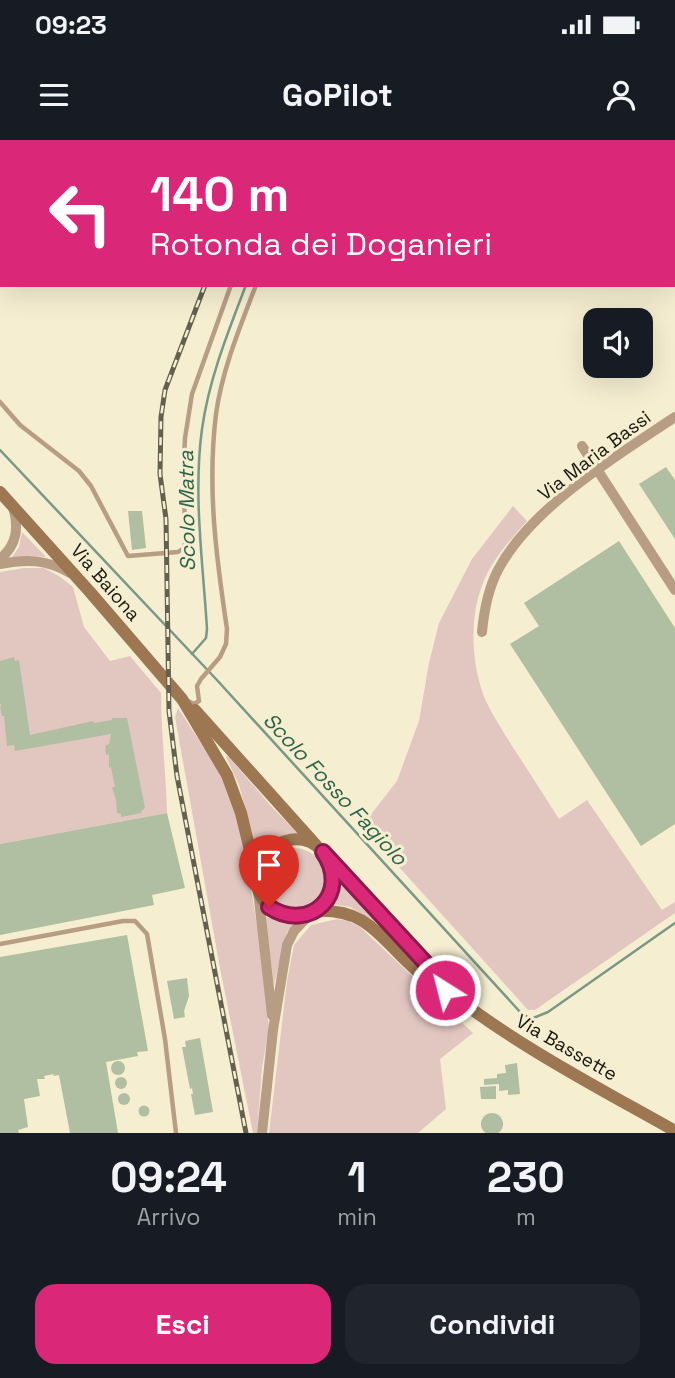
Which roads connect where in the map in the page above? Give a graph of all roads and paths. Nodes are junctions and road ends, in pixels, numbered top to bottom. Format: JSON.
{"nodes":[{"id":1,"x":230,"y":287,"type":"edge"},
{"id":2,"x":255,"y":287,"type":"edge"},
{"id":3,"x":0,"y":402,"type":"edge"},
{"id":4,"x":675,"y":417,"type":"edge"},
{"id":5,"x":582,"y":446,"type":"dead end"},
{"id":6,"x":598,"y":470,"type":"junction"},
{"id":7,"x":0,"y":492,"type":"edge"},
{"id":8,"x":13,"y":507,"type":"junction"},
{"id":9,"x":0,"y":562,"type":"edge"},
{"id":10,"x":78,"y":578,"type":"junction"},
{"id":11,"x":675,"y":590,"type":"edge"},
{"id":12,"x":482,"y":632,"type":"dead end"},
{"id":13,"x":182,"y":699,"type":"junction"},
{"id":14,"x":321,"y":850,"type":"junction"},
{"id":15,"x":257,"y":881,"type":"junction"},
{"id":16,"x":313,"y":912,"type":"junction"},
{"id":17,"x":0,"y":944,"type":"edge"},
{"id":18,"x":445,"y":990,"type":"junction"},
{"id":19,"x":273,"y":1030,"type":"junction"},
{"id":20,"x":675,"y":1131,"type":"edge"},
{"id":21,"x":176,"y":1133,"type":"edge"},
{"id":22,"x":262,"y":1133,"type":"edge"}],
"edges":[{"from":1,"to":3,"type":"lane"},
{"from":2,"to":13,"type":"lane"},
{"from":4,"to":6,"type":"street","name":"Via Maria Bassi"},
{"from":5,"to":6,"type":"street"},
{"from":6,"to":11,"type":"street"},
{"from":6,"to":12,"type":"street","name":"Via Maria Bassi"},
{"from":7,"to":8,"type":"main road","name":"Via Baiona"},
{"from":8,"to":9,"type":"street"},
{"from":8,"to":10,"type":"main road","name":"Via Baiona"},
{"from":9,"to":10,"type":"street"},
{"from":10,"to":13,"type":"main road","name":"Via Baiona"},
{"from":13,"to":14,"type":"main road","name":"Via Baiona"},
{"from":13,"to":15,"type":"main road","name":"Via Baiona"},
{"from":14,"to":15,"type":"main road"},
{"from":14,"to":16,"type":"main road"},
{"from":14,"to":18,"type":"main road","name":"Via Bassette"},
{"from":15,"to":16,"type":"main road"},
{"from":15,"to":19,"type":"street","name":"Via Baiona"},
{"from":16,"to":18,"type":"main road","name":"Via Bassette"},
{"from":16,"to":19,"type":"street","name":"Via Baiona"},
{"from":17,"to":21,"type":"lane"},
{"from":18,"to":20,"type":"main road","name":"Via Bassette"},
{"from":19,"to":22,"type":"street","name":"Via Baiona"}]}
